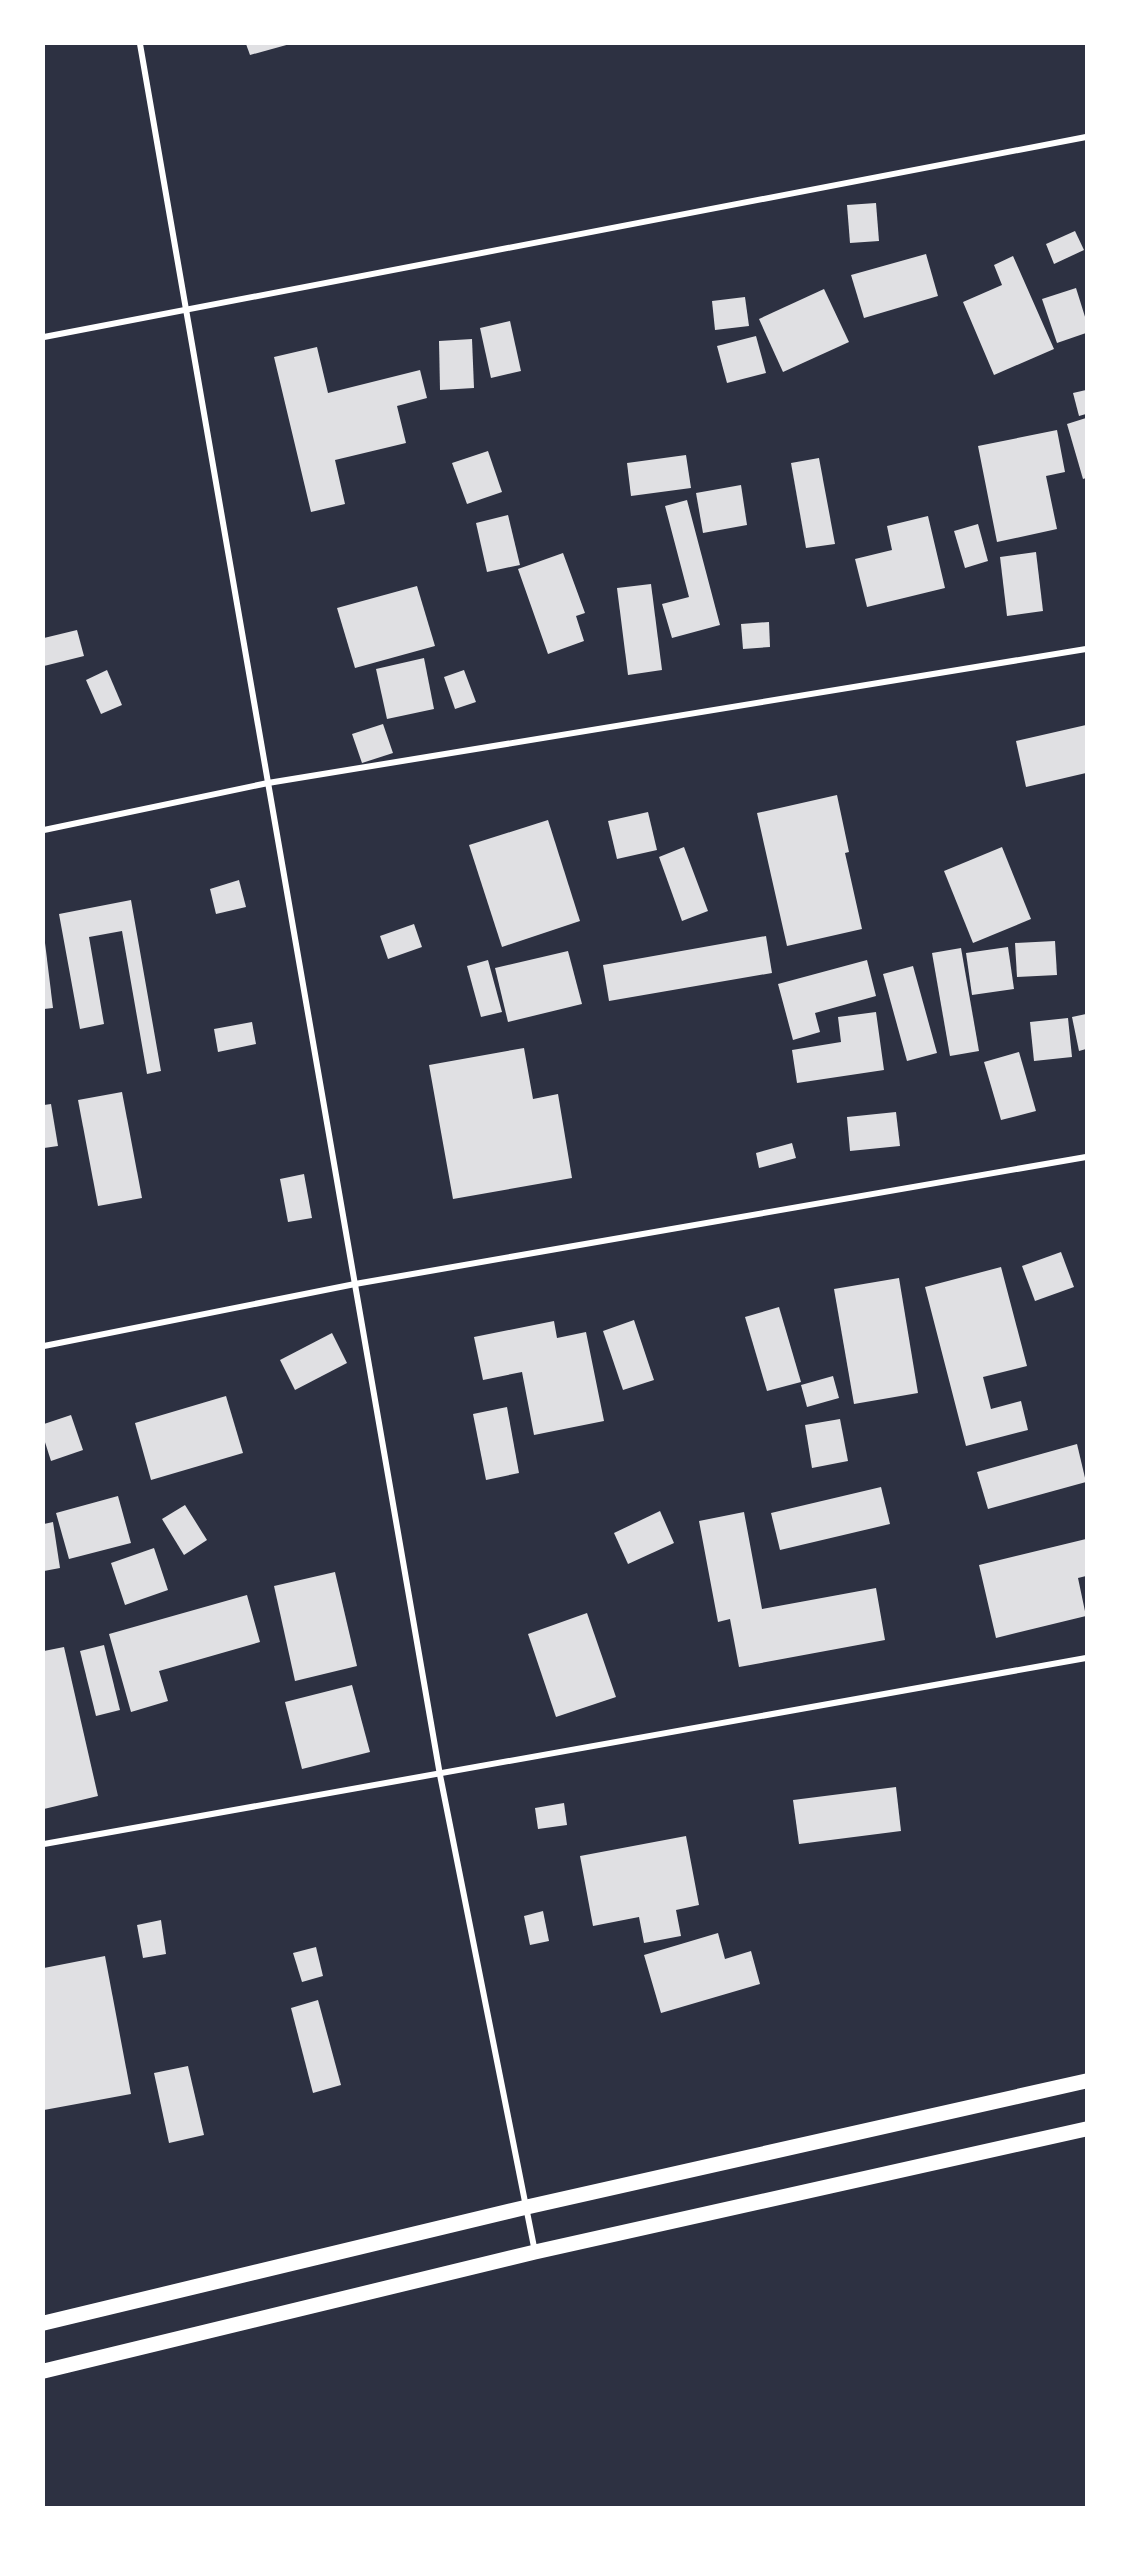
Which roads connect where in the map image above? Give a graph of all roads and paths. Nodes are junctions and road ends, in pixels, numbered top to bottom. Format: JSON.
{"nodes":[{"id":1,"x":140,"y":44,"type":"edge"},
{"id":2,"x":1086,"y":137,"type":"edge"},
{"id":3,"x":186,"y":311,"type":"junction"},
{"id":4,"x":44,"y":338,"type":"edge"},
{"id":5,"x":1086,"y":649,"type":"edge"},
{"id":6,"x":268,"y":783,"type":"junction"},
{"id":7,"x":44,"y":830,"type":"edge"},
{"id":8,"x":1086,"y":1156,"type":"edge"},
{"id":9,"x":355,"y":1284,"type":"junction"},
{"id":10,"x":44,"y":1346,"type":"edge"},
{"id":11,"x":1086,"y":1658,"type":"edge"},
{"id":12,"x":440,"y":1775,"type":"junction"},
{"id":13,"x":44,"y":1844,"type":"edge"},
{"id":14,"x":1086,"y":2081,"type":"edge"},
{"id":15,"x":1086,"y":2129,"type":"edge"},
{"id":16,"x":527,"y":2207,"type":"junction"},
{"id":17,"x":535,"y":2252,"type":"junction"},
{"id":18,"x":44,"y":2323,"type":"edge"},
{"id":19,"x":44,"y":2371,"type":"edge"}],
"edges":[{"from":1,"to":3,"type":"street"},
{"from":2,"to":3,"type":"street"},
{"from":3,"to":4,"type":"street"},
{"from":3,"to":6,"type":"street"},
{"from":5,"to":6,"type":"street"},
{"from":6,"to":7,"type":"street"},
{"from":6,"to":9,"type":"street"},
{"from":8,"to":9,"type":"street"},
{"from":9,"to":10,"type":"street"},
{"from":9,"to":12,"type":"street"},
{"from":11,"to":12,"type":"street"},
{"from":12,"to":13,"type":"street"},
{"from":12,"to":16,"type":"street"},
{"from":14,"to":16,"type":"main road"},
{"from":15,"to":17,"type":"main road"},
{"from":16,"to":17,"type":"street"},
{"from":16,"to":18,"type":"main road"},
{"from":17,"to":19,"type":"main road"}]}
